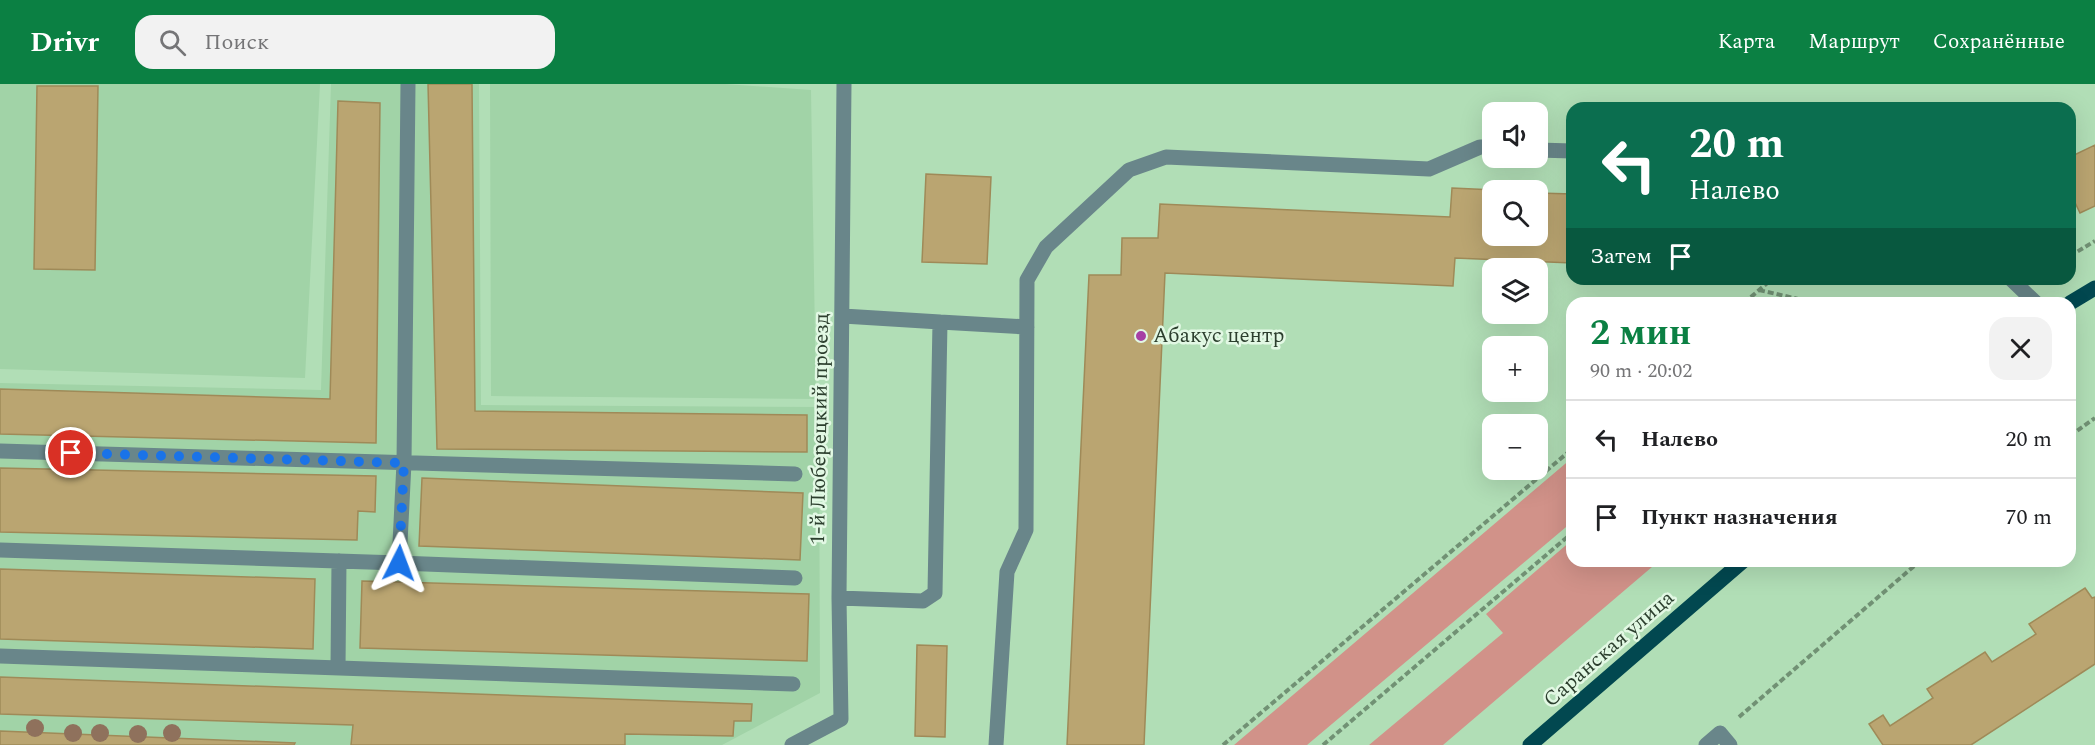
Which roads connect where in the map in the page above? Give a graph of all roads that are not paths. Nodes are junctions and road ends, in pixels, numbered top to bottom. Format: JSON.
{"nodes":[{"id":1,"x":408,"y":84,"type":"edge"},
{"id":2,"x":844,"y":84,"type":"edge"},
{"id":3,"x":1482,"y":147,"type":"edge"},
{"id":4,"x":1548,"y":150,"type":"edge"},
{"id":5,"x":1566,"y":151,"type":"edge"},
{"id":6,"x":2018,"y":285,"type":"edge"},
{"id":7,"x":2095,"y":288,"type":"edge"},
{"id":8,"x":2030,"y":297,"type":"edge"},
{"id":9,"x":2076,"y":299,"type":"edge"},
{"id":10,"x":843,"y":316,"type":"junction"},
{"id":11,"x":940,"y":322,"type":"junction"},
{"id":12,"x":1027,"y":327,"type":"junction"},
{"id":13,"x":0,"y":451,"type":"edge"},
{"id":14,"x":404,"y":463,"type":"junction"},
{"id":15,"x":795,"y":474,"type":"dead end"},
{"id":16,"x":0,"y":550,"type":"edge"},
{"id":17,"x":339,"y":561,"type":"junction"},
{"id":18,"x":399,"y":563,"type":"junction"},
{"id":19,"x":1736,"y":567,"type":"edge"},
{"id":20,"x":795,"y":578,"type":"dead end"},
{"id":21,"x":839,"y":598,"type":"junction"},
{"id":22,"x":0,"y":656,"type":"edge"},
{"id":23,"x":338,"y":668,"type":"junction"},
{"id":24,"x":793,"y":684,"type":"dead end"},
{"id":25,"x":1725,"y":739,"type":"edge"},
{"id":26,"x":792,"y":745,"type":"edge"},
{"id":27,"x":996,"y":745,"type":"edge"},
{"id":28,"x":1530,"y":745,"type":"edge"},
{"id":29,"x":1706,"y":745,"type":"edge"}],
"edges":[{"from":1,"to":14,"type":"street"},
{"from":2,"to":10,"type":"street","name":"1-й Люберецкий проезд"},
{"from":3,"to":12,"type":"street"},
{"from":4,"to":5,"type":"street"},
{"from":6,"to":8,"type":"street"},
{"from":7,"to":9,"type":"main road"},
{"from":10,"to":11,"type":"street"},
{"from":10,"to":21,"type":"street","name":"1-й Люберецкий проезд"},
{"from":11,"to":12,"type":"street"},
{"from":11,"to":21,"type":"street"},
{"from":12,"to":27,"type":"street"},
{"from":13,"to":14,"type":"street"},
{"from":14,"to":15,"type":"street"},
{"from":14,"to":18,"type":"street"},
{"from":16,"to":17,"type":"street"},
{"from":17,"to":18,"type":"street"},
{"from":17,"to":23,"type":"street"},
{"from":18,"to":20,"type":"street"},
{"from":19,"to":28,"type":"main road","name":"Саранская улица"},
{"from":21,"to":26,"type":"street","name":"1-й Люберецкий проезд"},
{"from":22,"to":23,"type":"street"},
{"from":23,"to":24,"type":"street"},
{"from":25,"to":29,"type":"street"}]}
